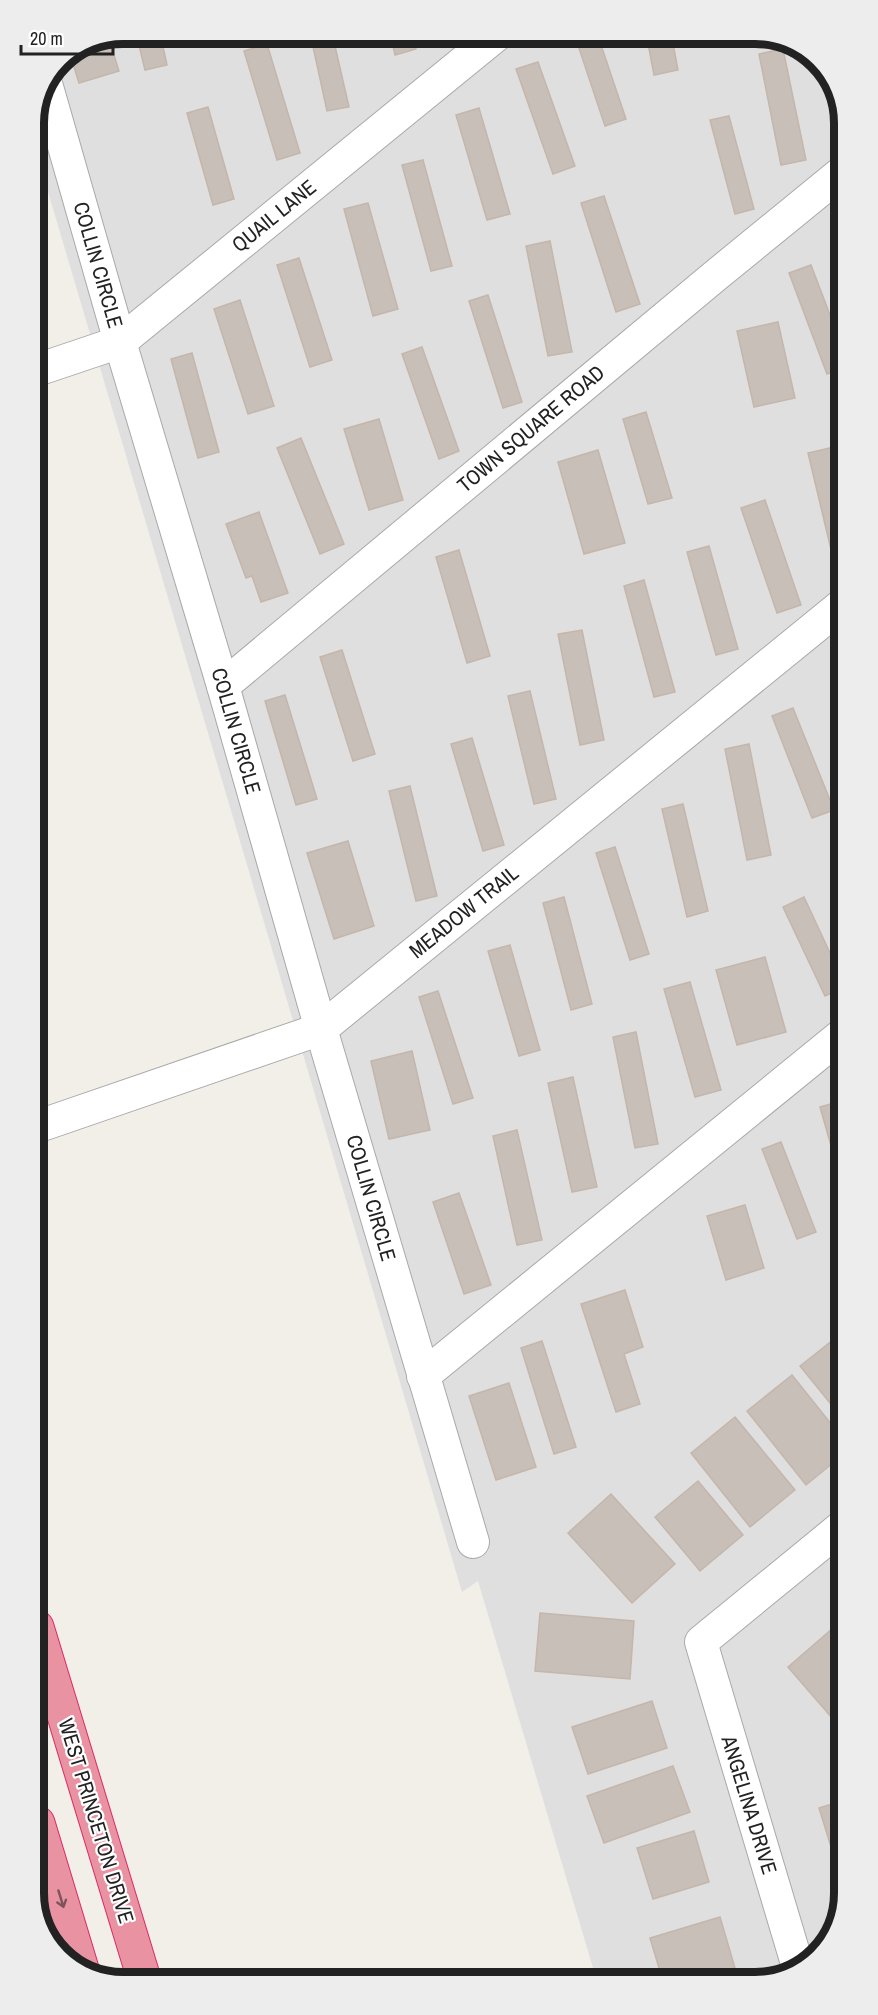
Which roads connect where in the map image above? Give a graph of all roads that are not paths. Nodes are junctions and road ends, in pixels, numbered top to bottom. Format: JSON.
{"nodes":[{"id":1,"x":486,"y":44,"type":"edge"},
{"id":2,"x":49,"y":95,"type":"edge"},
{"id":3,"x":834,"y":179,"type":"edge"},
{"id":4,"x":120,"y":342,"type":"junction"},
{"id":5,"x":44,"y":368,"type":"edge"},
{"id":6,"x":834,"y":612,"type":"edge"},
{"id":7,"x":223,"y":686,"type":"junction"},
{"id":8,"x":321,"y":1029,"type":"junction"},
{"id":9,"x":834,"y":1041,"type":"edge"},
{"id":10,"x":44,"y":1124,"type":"edge"},
{"id":11,"x":423,"y":1376,"type":"junction"},
{"id":12,"x":834,"y":1533,"type":"edge"},
{"id":13,"x":473,"y":1542,"type":"dead end"},
{"id":14,"x":44,"y":1650,"type":"edge"},
{"id":15,"x":44,"y":1843,"type":"edge"},
{"id":16,"x":79,"y":1958,"type":"edge"},
{"id":17,"x":796,"y":1960,"type":"edge"},
{"id":18,"x":142,"y":1971,"type":"edge"}],
"edges":[{"from":1,"to":4,"type":"street","name":"QUAIL LANE"},
{"from":2,"to":4,"type":"street","name":"COLLIN CIRCLE"},
{"from":3,"to":7,"type":"street","name":"TOWN SQUARE ROAD"},
{"from":4,"to":5,"type":"street","name":"QUAIL LANE"},
{"from":4,"to":7,"type":"street","name":"COLLIN CIRCLE"},
{"from":6,"to":8,"type":"street","name":"MEADOW TRAIL"},
{"from":7,"to":8,"type":"street","name":"COLLIN CIRCLE"},
{"from":8,"to":10,"type":"street","name":"MEADOW TRAIL"},
{"from":8,"to":11,"type":"street","name":"COLLIN CIRCLE"},
{"from":9,"to":11,"type":"street"},
{"from":11,"to":13,"type":"street","name":"COLLIN CIRCLE"},
{"from":12,"to":17,"type":"street","name":"ANGELINA DRIVE"},
{"from":14,"to":18,"type":"highway","name":"WEST PRINCETON DRIVE"},
{"from":15,"to":16,"type":"highway","one_way":true}]}
